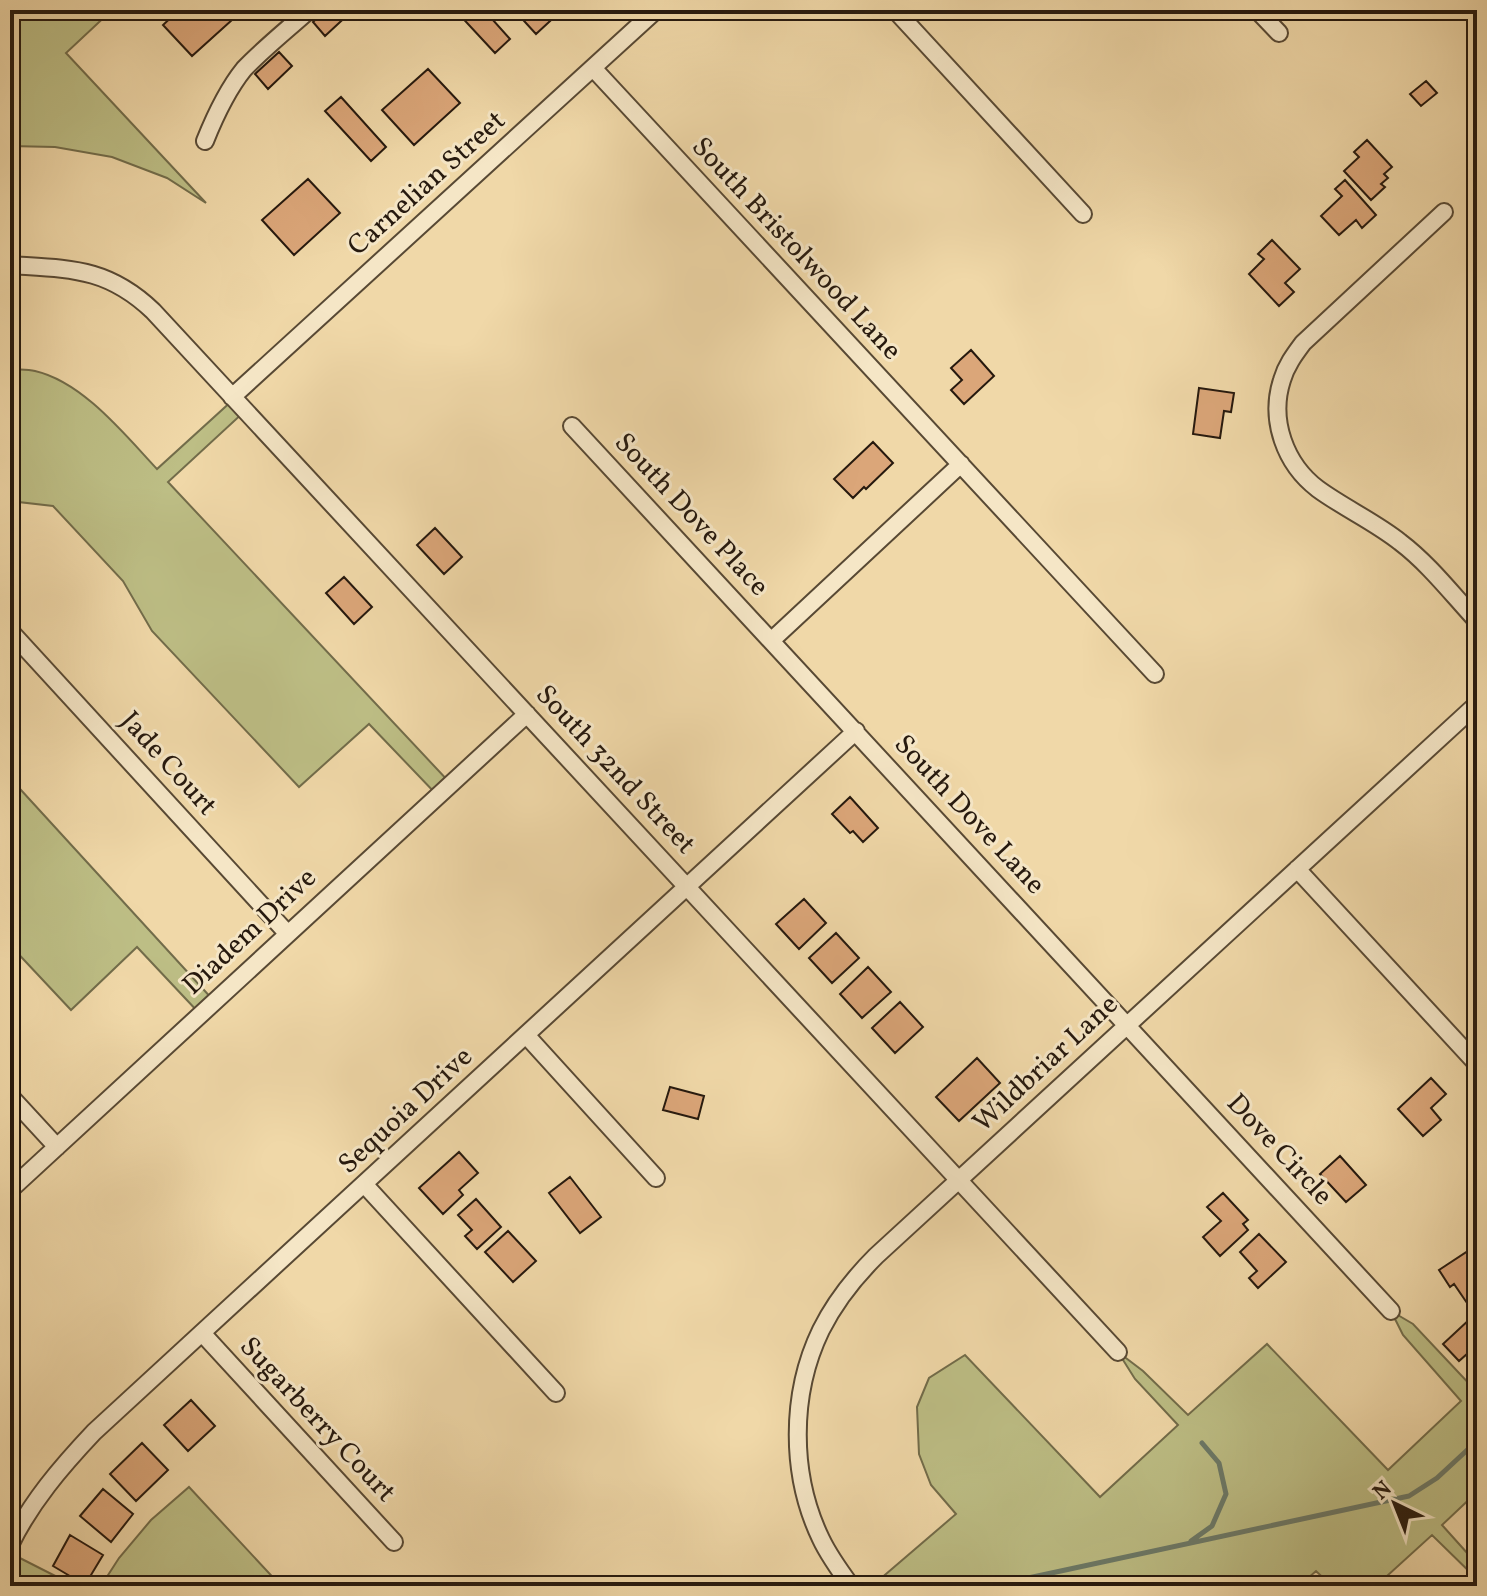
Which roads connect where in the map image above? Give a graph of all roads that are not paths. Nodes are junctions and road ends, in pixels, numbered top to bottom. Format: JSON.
{"nodes":[{"id":1,"x":309,"y":10,"type":"edge"},
{"id":2,"x":656,"y":10,"type":"edge"},
{"id":3,"x":895,"y":10,"type":"edge"},
{"id":4,"x":1257,"y":10,"type":"edge"},
{"id":5,"x":1279,"y":33,"type":"dead end"},
{"id":6,"x":593,"y":68,"type":"junction"},
{"id":7,"x":205,"y":141,"type":"dead end"},
{"id":8,"x":1444,"y":212,"type":"dead end"},
{"id":9,"x":1083,"y":214,"type":"dead end"},
{"id":10,"x":10,"y":265,"type":"edge"},
{"id":11,"x":232,"y":397,"type":"junction"},
{"id":12,"x":572,"y":426,"type":"dead end"},
{"id":13,"x":961,"y":464,"type":"junction"},
{"id":14,"x":1477,"y":621,"type":"edge"},
{"id":15,"x":10,"y":631,"type":"edge"},
{"id":16,"x":772,"y":640,"type":"junction"},
{"id":17,"x":1155,"y":674,"type":"dead end"},
{"id":18,"x":1474,"y":713,"type":"edge"},
{"id":19,"x":527,"y":714,"type":"junction"},
{"id":20,"x":856,"y":731,"type":"junction"},
{"id":21,"x":1297,"y":869,"type":"junction"},
{"id":22,"x":687,"y":886,"type":"junction"},
{"id":23,"x":287,"y":933,"type":"junction"},
{"id":24,"x":1128,"y":1025,"type":"junction"},
{"id":25,"x":526,"y":1035,"type":"junction"},
{"id":26,"x":1477,"y":1064,"type":"edge"},
{"id":27,"x":10,"y":1096,"type":"edge"},
{"id":28,"x":57,"y":1147,"type":"junction"},
{"id":29,"x":656,"y":1178,"type":"dead end"},
{"id":30,"x":960,"y":1179,"type":"junction"},
{"id":31,"x":364,"y":1184,"type":"junction"},
{"id":32,"x":10,"y":1190,"type":"edge"},
{"id":33,"x":1391,"y":1311,"type":"dead end"},
{"id":34,"x":202,"y":1333,"type":"junction"},
{"id":35,"x":1118,"y":1352,"type":"dead end"},
{"id":36,"x":556,"y":1393,"type":"dead end"},
{"id":37,"x":12,"y":1536,"type":"edge"},
{"id":38,"x":394,"y":1542,"type":"dead end"},
{"id":39,"x":851,"y":1586,"type":"edge"}],
"edges":[{"from":1,"to":7,"type":"street"},
{"from":2,"to":6,"type":"street","name":"Carnelian Street"},
{"from":3,"to":9,"type":"street"},
{"from":4,"to":5,"type":"street"},
{"from":6,"to":11,"type":"street","name":"Carnelian Street"},
{"from":6,"to":13,"type":"street","name":"South Bristolwood Lane"},
{"from":8,"to":14,"type":"street"},
{"from":10,"to":11,"type":"street","name":"South 32nd Street"},
{"from":11,"to":19,"type":"street","name":"South 32nd Street"},
{"from":12,"to":16,"type":"street","name":"South Dove Place"},
{"from":13,"to":16,"type":"street"},
{"from":13,"to":17,"type":"street","name":"South Bristolwood Lane"},
{"from":15,"to":23,"type":"street","name":"Jade Court"},
{"from":16,"to":20,"type":"street","name":"South Dove Lane"},
{"from":18,"to":21,"type":"street","name":"Wildbriar Lane"},
{"from":19,"to":22,"type":"street","name":"South 32nd Street"},
{"from":19,"to":23,"type":"street","name":"Diadem Drive"},
{"from":20,"to":22,"type":"street","name":"Sequoia Drive"},
{"from":20,"to":24,"type":"street","name":"South Dove Lane"},
{"from":21,"to":24,"type":"street","name":"Wildbriar Lane"},
{"from":21,"to":26,"type":"street"},
{"from":22,"to":25,"type":"street","name":"Sequoia Drive"},
{"from":22,"to":30,"type":"street","name":"South 32nd Street"},
{"from":23,"to":28,"type":"street","name":"Diadem Drive"},
{"from":24,"to":30,"type":"street","name":"Wildbriar Lane"},
{"from":24,"to":33,"type":"street","name":"Dove Circle"},
{"from":25,"to":29,"type":"street"},
{"from":25,"to":31,"type":"street","name":"Sequoia Drive"},
{"from":27,"to":28,"type":"street"},
{"from":28,"to":32,"type":"street","name":"Diadem Drive"},
{"from":30,"to":35,"type":"street","name":"South 32nd Street"},
{"from":30,"to":39,"type":"street","name":"Wildbriar Lane"},
{"from":31,"to":34,"type":"street","name":"Sequoia Drive"},
{"from":31,"to":36,"type":"street"},
{"from":34,"to":37,"type":"street","name":"Sequoia Drive"},
{"from":34,"to":38,"type":"street","name":"Sugarberry Court"}]}
